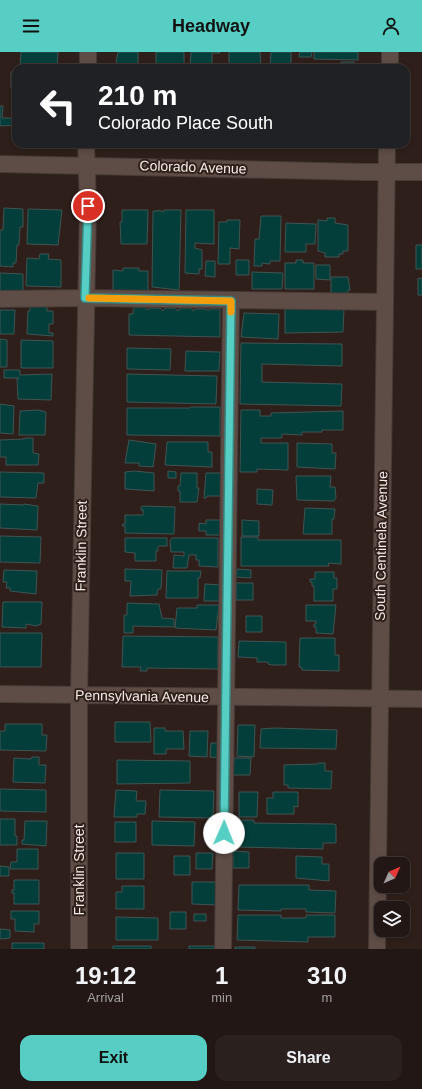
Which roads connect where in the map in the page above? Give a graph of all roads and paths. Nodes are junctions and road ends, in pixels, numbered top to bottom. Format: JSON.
{"nodes":[{"id":1,"x":88,"y":52,"type":"edge"},
{"id":2,"x":390,"y":52,"type":"edge"},
{"id":3,"x":88,"y":64,"type":"edge"},
{"id":4,"x":390,"y":64,"type":"edge"},
{"id":5,"x":86,"y":148,"type":"edge"},
{"id":6,"x":387,"y":148,"type":"edge"},
{"id":7,"x":0,"y":164,"type":"edge"},
{"id":8,"x":86,"y":164,"type":"junction"},
{"id":9,"x":387,"y":172,"type":"junction"},
{"id":10,"x":422,"y":172,"type":"edge"},
{"id":11,"x":85,"y":298,"type":"junction"},
{"id":12,"x":0,"y":299,"type":"edge"},
{"id":13,"x":231,"y":301,"type":"junction"},
{"id":14,"x":384,"y":302,"type":"junction"},
{"id":15,"x":0,"y":694,"type":"edge"},
{"id":16,"x":79,"y":695,"type":"junction"},
{"id":17,"x":226,"y":697,"type":"junction"},
{"id":18,"x":380,"y":698,"type":"junction"},
{"id":19,"x":422,"y":698,"type":"edge"},
{"id":20,"x":79,"y":949,"type":"edge"},
{"id":21,"x":223,"y":949,"type":"edge"},
{"id":22,"x":377,"y":949,"type":"edge"}],
"edges":[{"from":1,"to":3,"type":"street"},
{"from":2,"to":4,"type":"street"},
{"from":5,"to":8,"type":"street","name":"Franklin Street"},
{"from":6,"to":9,"type":"street","name":"South Centinela Avenue"},
{"from":7,"to":8,"type":"street","name":"Colorado Avenue"},
{"from":8,"to":9,"type":"street","name":"Colorado Avenue"},
{"from":8,"to":11,"type":"street","name":"Franklin Street"},
{"from":9,"to":10,"type":"street","name":"Colorado Avenue"},
{"from":9,"to":14,"type":"street","name":"South Centinela Avenue"},
{"from":11,"to":12,"type":"street"},
{"from":11,"to":13,"type":"street"},
{"from":11,"to":16,"type":"street","name":"Franklin Street"},
{"from":13,"to":14,"type":"street"},
{"from":13,"to":17,"type":"street"},
{"from":14,"to":18,"type":"street","name":"South Centinela Avenue"},
{"from":15,"to":16,"type":"street","name":"Pennsylvania Avenue"},
{"from":16,"to":17,"type":"street","name":"Pennsylvania Avenue"},
{"from":16,"to":20,"type":"street","name":"Franklin Street"},
{"from":17,"to":18,"type":"street","name":"Pennsylvania Avenue"},
{"from":17,"to":21,"type":"street"},
{"from":18,"to":19,"type":"street","name":"Pennsylvania Avenue"},
{"from":18,"to":22,"type":"street","name":"South Centinela Avenue"}]}
